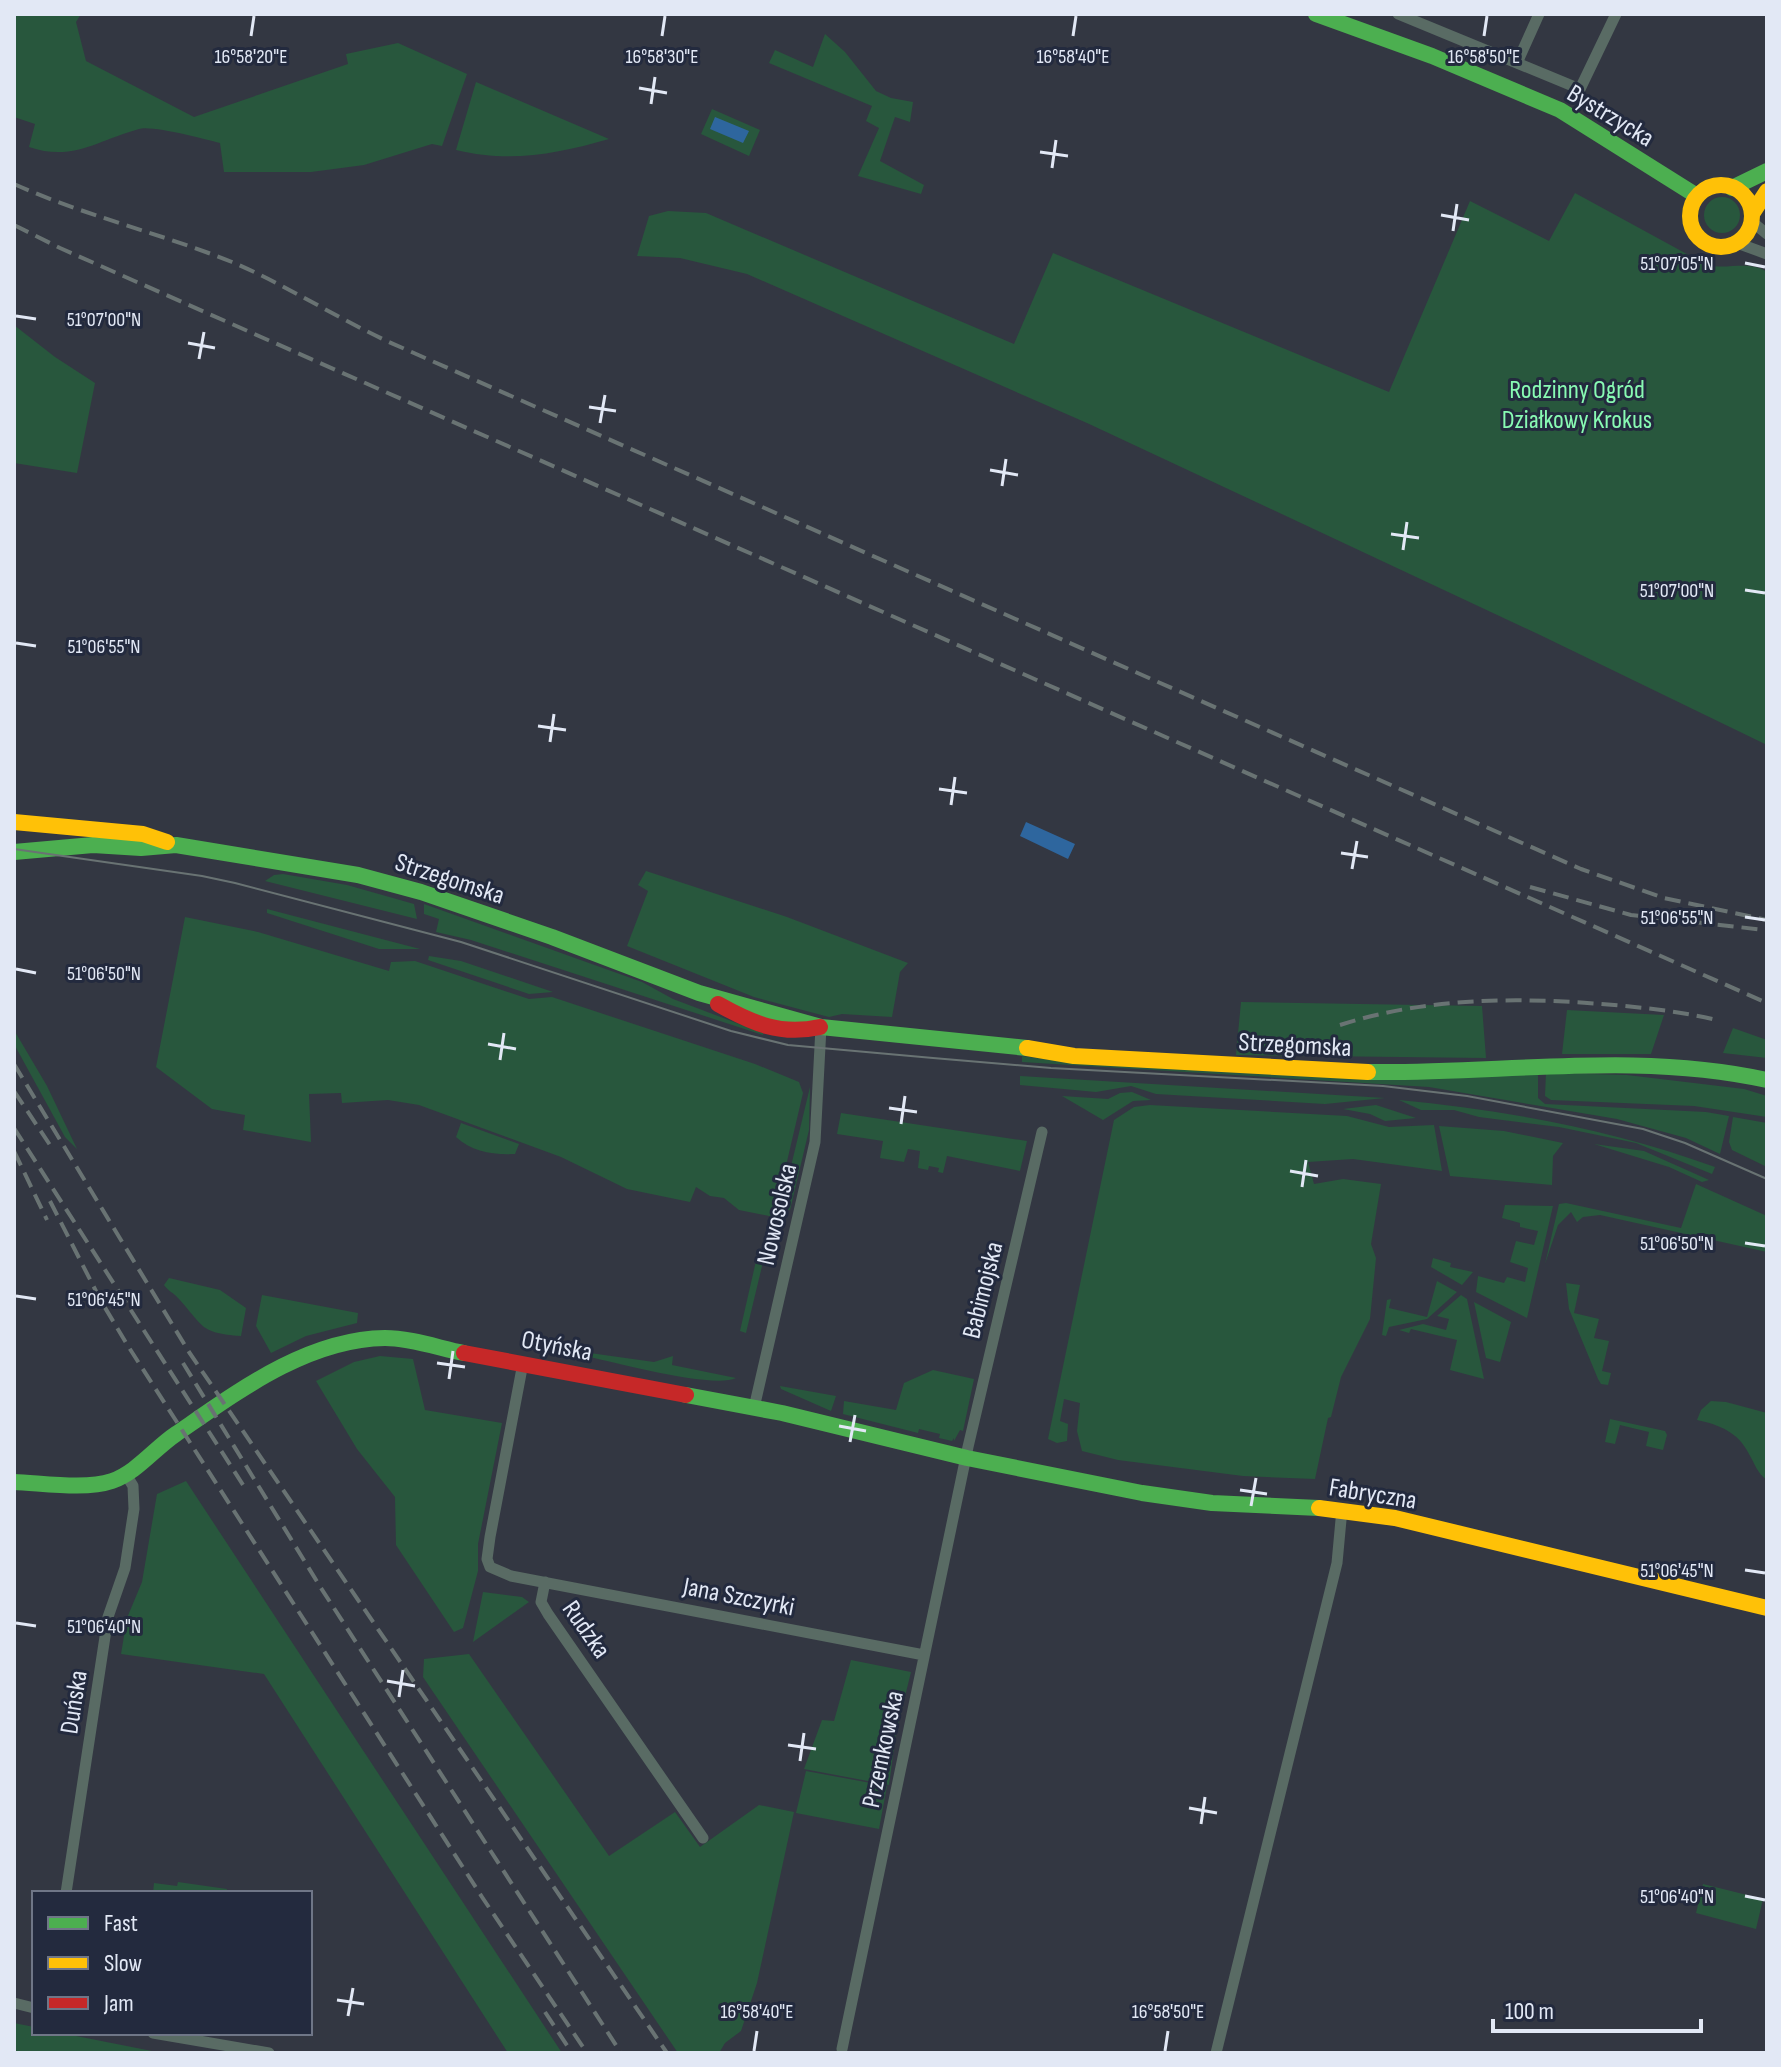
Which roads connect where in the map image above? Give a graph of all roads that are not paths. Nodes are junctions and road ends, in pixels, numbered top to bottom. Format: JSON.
{"nodes":[{"id":1,"x":1316,"y":14,"type":"edge"},
{"id":2,"x":1539,"y":14,"type":"edge"},
{"id":3,"x":1616,"y":14,"type":"edge"},
{"id":4,"x":1405,"y":15,"type":"edge"},
{"id":5,"x":1517,"y":63,"type":"junction"},
{"id":6,"x":1767,"y":171,"type":"edge"},
{"id":7,"x":1732,"y":188,"type":"junction"},
{"id":8,"x":1767,"y":191,"type":"edge"},
{"id":9,"x":1697,"y":196,"type":"junction"},
{"id":10,"x":1752,"y":218,"type":"junction"},
{"id":11,"x":1767,"y":234,"type":"edge"},
{"id":12,"x":1737,"y":243,"type":"junction"},
{"id":13,"x":1767,"y":254,"type":"edge"},
{"id":14,"x":14,"y":822,"type":"edge"},
{"id":15,"x":176,"y":845,"type":"junction"},
{"id":16,"x":14,"y":852,"type":"edge"},
{"id":17,"x":821,"y":1027,"type":"junction"},
{"id":18,"x":1767,"y":1080,"type":"edge"},
{"id":19,"x":1042,"y":1132,"type":"dead end"},
{"id":20,"x":523,"y":1363,"type":"junction"},
{"id":21,"x":754,"y":1408,"type":"junction"},
{"id":22,"x":967,"y":1458,"type":"junction"},
{"id":23,"x":125,"y":1473,"type":"junction"},
{"id":24,"x":14,"y":1482,"type":"edge"},
{"id":25,"x":1342,"y":1509,"type":"junction"},
{"id":26,"x":545,"y":1582,"type":"junction"},
{"id":27,"x":1767,"y":1608,"type":"edge"},
{"id":28,"x":924,"y":1655,"type":"junction"},
{"id":29,"x":703,"y":1838,"type":"dead end"},
{"id":30,"x":66,"y":1891,"type":"edge"},
{"id":31,"x":165,"y":2035,"type":"edge"},
{"id":32,"x":842,"y":2049,"type":"dead end"},
{"id":33,"x":269,"y":2053,"type":"edge"},
{"id":34,"x":1216,"y":2053,"type":"edge"}],
"edges":[{"from":1,"to":9,"type":"street","name":"Bystrzycka"},
{"from":2,"to":5,"type":"street"},
{"from":3,"to":5,"type":"street"},
{"from":4,"to":5,"type":"street"},
{"from":6,"to":7,"type":"street"},
{"from":7,"to":9,"type":"street"},
{"from":7,"to":10,"type":"street"},
{"from":8,"to":10,"type":"street"},
{"from":9,"to":12,"type":"street"},
{"from":10,"to":11,"type":"street"},
{"from":10,"to":12,"type":"street"},
{"from":12,"to":13,"type":"street"},
{"from":14,"to":15,"type":"street","name":"Strzegomska"},
{"from":15,"to":16,"type":"street","name":"Strzegomska"},
{"from":15,"to":17,"type":"street","name":"Strzegomska"},
{"from":17,"to":18,"type":"street","name":"Strzegomska"},
{"from":17,"to":21,"type":"street","name":"Nowosolska"},
{"from":19,"to":22,"type":"street","name":"Babimojska"},
{"from":20,"to":21,"type":"street","name":"Otyńska"},
{"from":20,"to":23,"type":"street","name":"Otyńska"},
{"from":20,"to":26,"type":"street","name":"Rudzka"},
{"from":21,"to":22,"type":"street","name":"Otyńska"},
{"from":22,"to":25,"type":"street","name":"Fabryczna"},
{"from":22,"to":28,"type":"street","name":"Przemkowska"},
{"from":23,"to":24,"type":"street"},
{"from":23,"to":30,"type":"street","name":"Duńska"},
{"from":25,"to":27,"type":"street","name":"Fabryczna"},
{"from":25,"to":34,"type":"street"},
{"from":26,"to":28,"type":"street","name":"Jana Szczyrki"},
{"from":26,"to":29,"type":"street","name":"Rudzka"},
{"from":28,"to":32,"type":"street","name":"Przemkowska"},
{"from":31,"to":33,"type":"street"}]}
